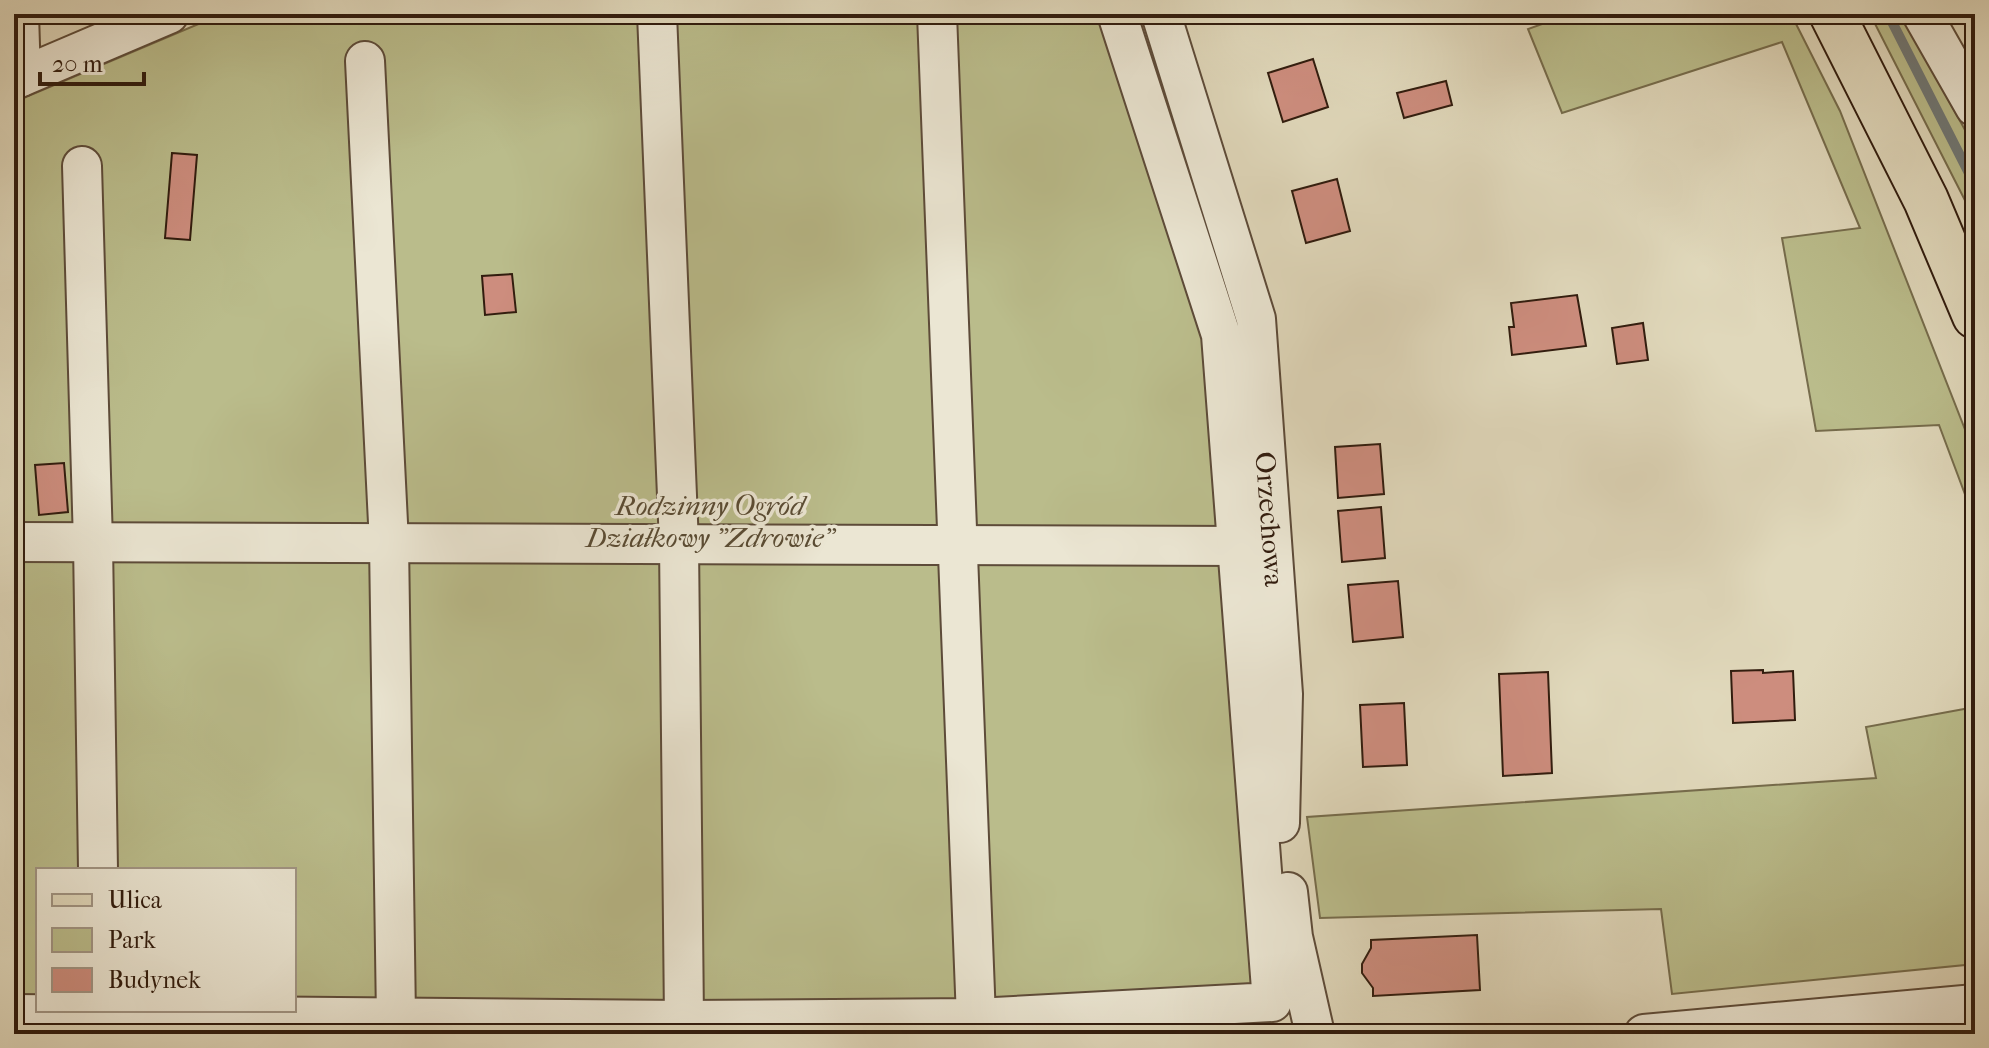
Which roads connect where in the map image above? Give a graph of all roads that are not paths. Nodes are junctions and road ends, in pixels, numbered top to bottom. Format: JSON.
{"nodes":[{"id":1,"x":19,"y":14,"type":"edge"},
{"id":2,"x":169,"y":14,"type":"edge"},
{"id":3,"x":657,"y":14,"type":"edge"},
{"id":4,"x":937,"y":14,"type":"edge"},
{"id":5,"x":1117,"y":14,"type":"edge"},
{"id":6,"x":1161,"y":14,"type":"edge"},
{"id":7,"x":1832,"y":14,"type":"edge"},
{"id":8,"x":1922,"y":14,"type":"edge"},
{"id":9,"x":365,"y":61,"type":"dead end"},
{"id":10,"x":18,"y":78,"type":"edge"},
{"id":11,"x":1975,"y":107,"type":"edge"},
{"id":12,"x":82,"y":166,"type":"dead end"},
{"id":13,"x":1975,"y":316,"type":"edge"},
{"id":14,"x":14,"y":542,"type":"edge"},
{"id":15,"x":93,"y":543,"type":"junction"},
{"id":16,"x":389,"y":543,"type":"junction"},
{"id":17,"x":679,"y":544,"type":"junction"},
{"id":18,"x":959,"y":545,"type":"junction"},
{"id":19,"x":1242,"y":546,"type":"junction"},
{"id":20,"x":98,"y":868,"type":"edge"},
{"id":21,"x":1975,"y":1004,"type":"edge"},
{"id":22,"x":100,"y":1012,"type":"edge"},
{"id":23,"x":14,"y":1014,"type":"edge"},
{"id":24,"x":396,"y":1018,"type":"junction"},
{"id":25,"x":976,"y":1018,"type":"junction"},
{"id":26,"x":684,"y":1020,"type":"junction"},
{"id":27,"x":1315,"y":1034,"type":"edge"},
{"id":28,"x":1644,"y":1034,"type":"edge"}],
"edges":[{"from":1,"to":10,"type":"street"},
{"from":2,"to":10,"type":"street"},
{"from":3,"to":17,"type":"street"},
{"from":4,"to":18,"type":"street"},
{"from":5,"to":19,"type":"street"},
{"from":6,"to":27,"type":"street","name":"Orzechowa"},
{"from":7,"to":13,"type":"main road"},
{"from":8,"to":11,"type":"street"},
{"from":9,"to":16,"type":"street"},
{"from":12,"to":15,"type":"street"},
{"from":14,"to":15,"type":"street"},
{"from":15,"to":16,"type":"street"},
{"from":15,"to":20,"type":"street"},
{"from":16,"to":17,"type":"street"},
{"from":16,"to":24,"type":"street"},
{"from":17,"to":18,"type":"street"},
{"from":17,"to":26,"type":"street"},
{"from":18,"to":19,"type":"street"},
{"from":18,"to":25,"type":"street"},
{"from":19,"to":25,"type":"street"},
{"from":21,"to":28,"type":"street"},
{"from":22,"to":23,"type":"street"},
{"from":22,"to":24,"type":"street"},
{"from":24,"to":26,"type":"street"},
{"from":25,"to":26,"type":"street"}]}
